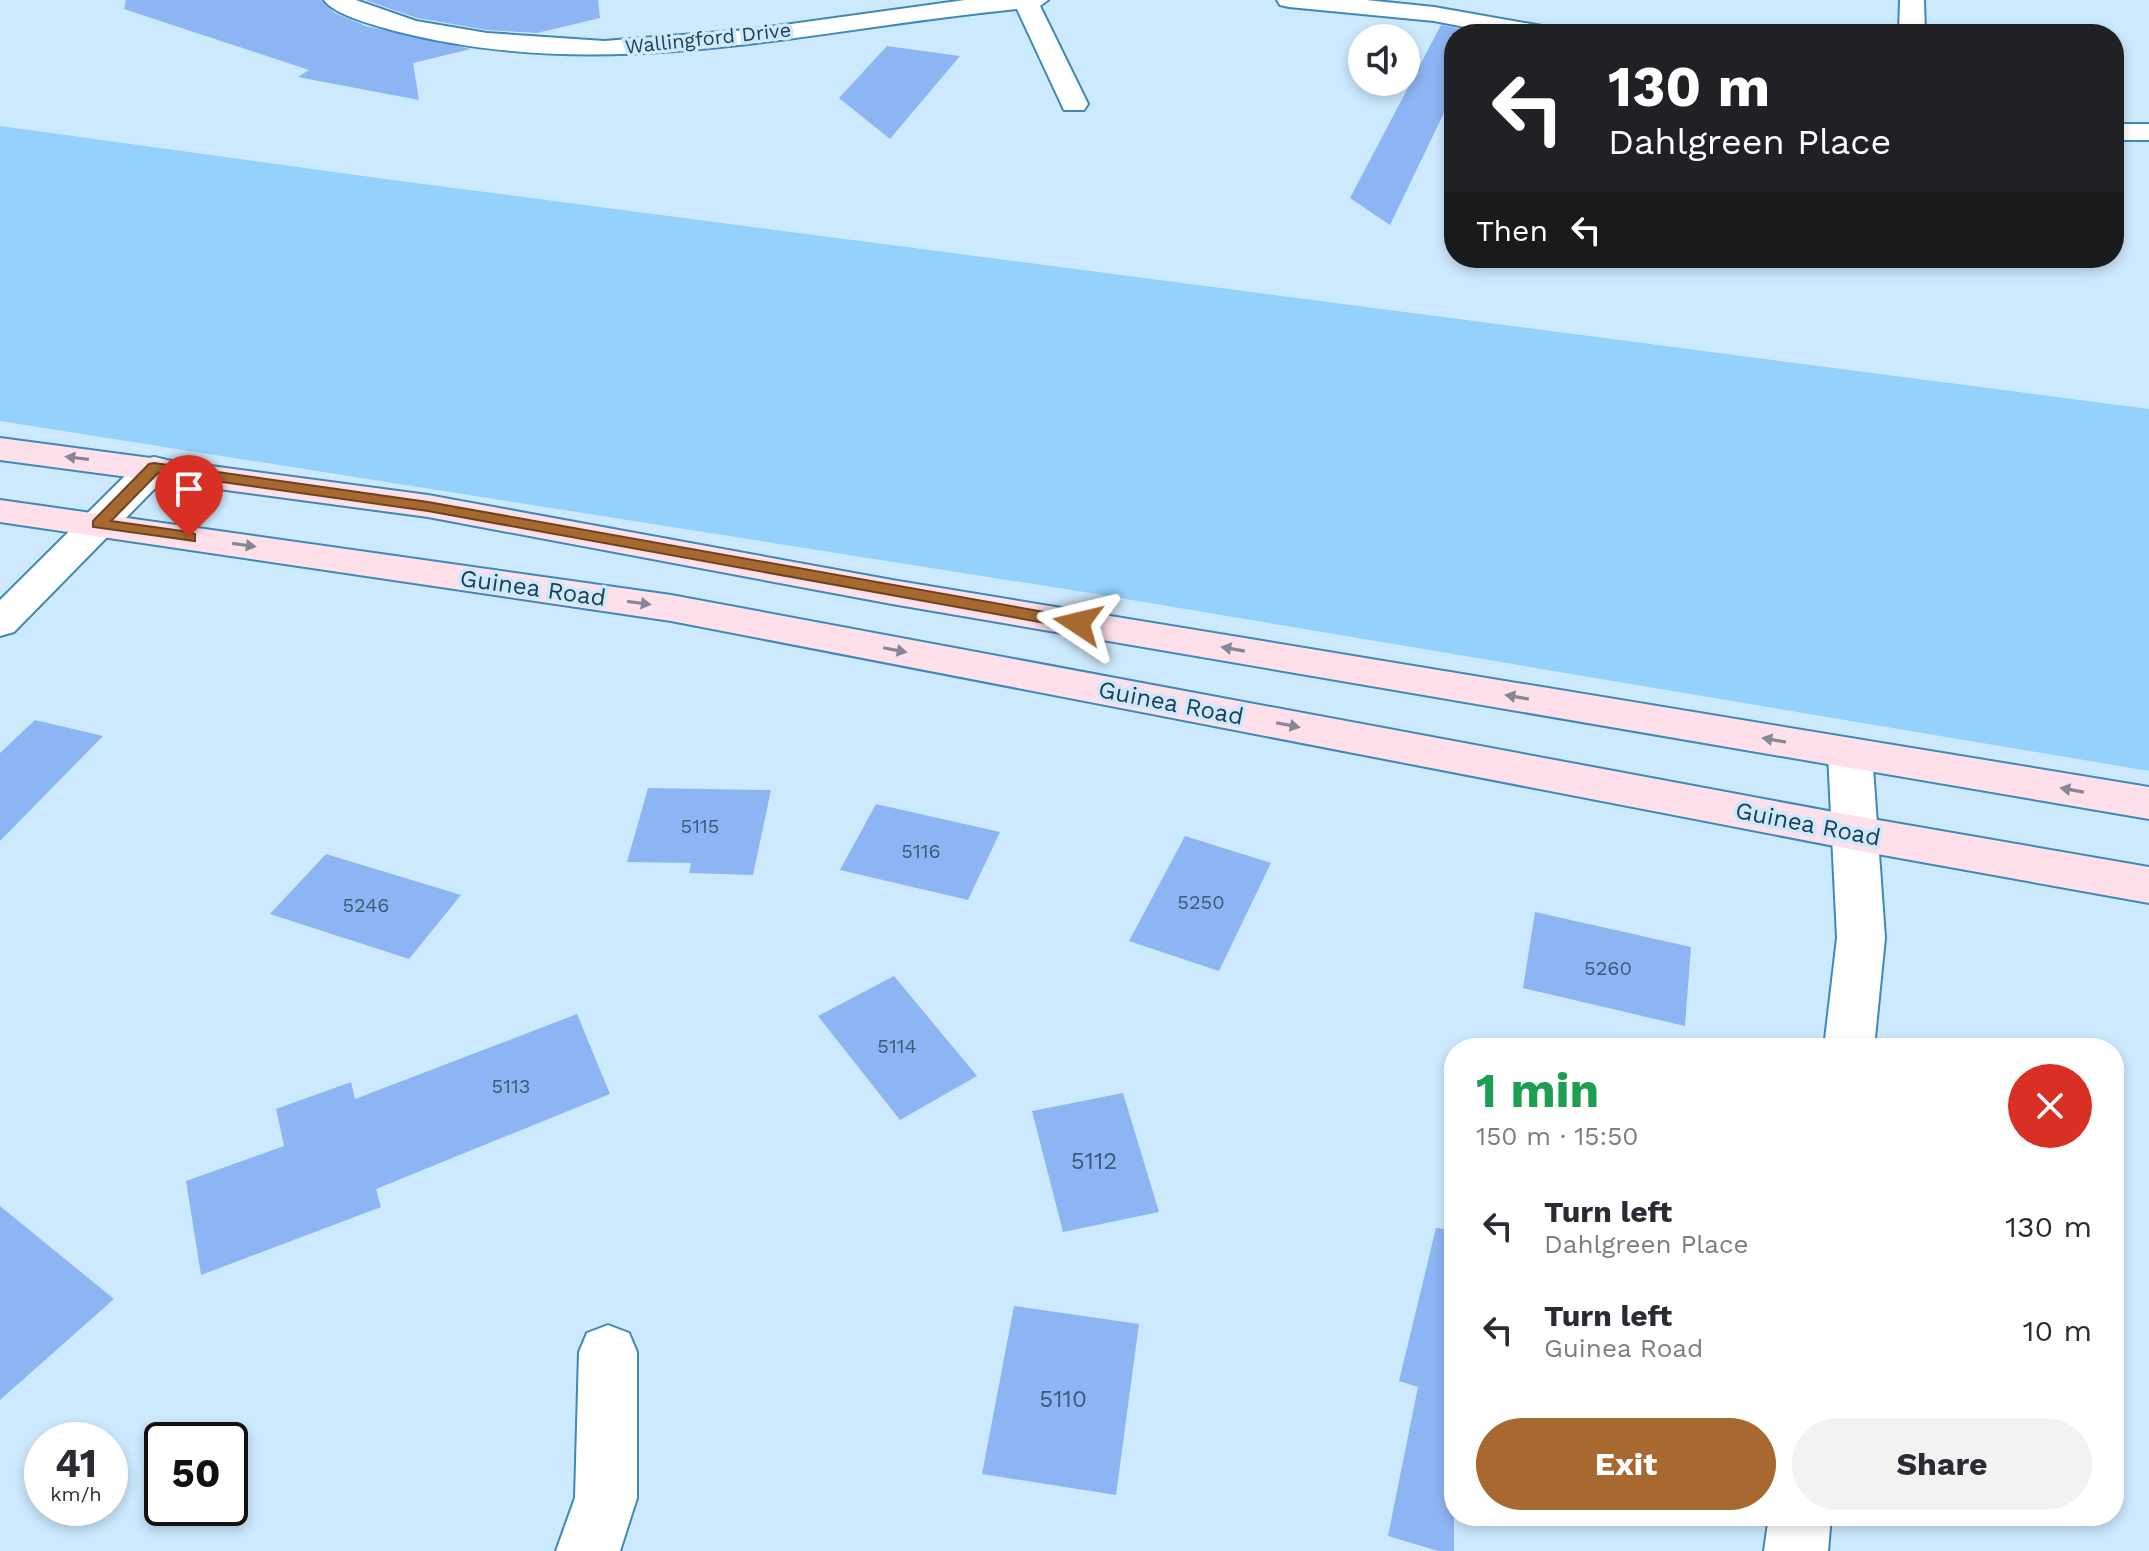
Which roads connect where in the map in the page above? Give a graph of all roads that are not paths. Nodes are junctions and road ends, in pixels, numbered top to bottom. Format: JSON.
{"nodes":[{"id":1,"x":336,"y":0,"type":"edge"},
{"id":2,"x":1036,"y":0,"type":"edge"},
{"id":3,"x":1289,"y":0,"type":"edge"},
{"id":4,"x":1912,"y":0,"type":"edge"},
{"id":5,"x":1025,"y":1,"type":"edge"},
{"id":6,"x":1488,"y":24,"type":"edge"},
{"id":7,"x":1912,"y":24,"type":"edge"},
{"id":8,"x":1074,"y":104,"type":"dead end"},
{"id":9,"x":2124,"y":132,"type":"edge"},
{"id":10,"x":2149,"y":132,"type":"edge"},
{"id":11,"x":0,"y":449,"type":"edge"},
{"id":12,"x":154,"y":468,"type":"junction"},
{"id":13,"x":0,"y":511,"type":"edge"},
{"id":14,"x":99,"y":524,"type":"junction"},
{"id":15,"x":0,"y":623,"type":"edge"},
{"id":16,"x":1850,"y":753,"type":"junction"},
{"id":17,"x":2149,"y":803,"type":"edge"},
{"id":18,"x":1855,"y":833,"type":"junction"},
{"id":19,"x":2149,"y":885,"type":"edge"},
{"id":20,"x":1850,"y":1038,"type":"edge"},
{"id":21,"x":608,"y":1352,"type":"dead end"},
{"id":22,"x":1799,"y":1526,"type":"edge"},
{"id":23,"x":588,"y":1551,"type":"edge"},
{"id":24,"x":1796,"y":1551,"type":"edge"}],
"edges":[{"from":1,"to":5,"type":"street","name":"Wallingford Drive"},
{"from":2,"to":5,"type":"street","name":"Wallingford Drive"},
{"from":3,"to":6,"type":"street"},
{"from":4,"to":7,"type":"street"},
{"from":5,"to":8,"type":"street"},
{"from":9,"to":10,"type":"street"},
{"from":12,"to":11,"type":"main road","one_way":true},
{"from":12,"to":14,"type":"street"},
{"from":16,"to":12,"type":"main road","one_way":true},
{"from":13,"to":14,"type":"main road","name":"Guinea Road"},
{"from":14,"to":15,"type":"street"},
{"from":14,"to":18,"type":"main road","name":"Guinea Road","one_way":true},
{"from":17,"to":16,"type":"main road","one_way":true},
{"from":16,"to":18,"type":"street"},
{"from":18,"to":19,"type":"main road","name":"Guinea Road"},
{"from":18,"to":20,"type":"street"},
{"from":21,"to":23,"type":"street"},
{"from":22,"to":24,"type":"street"}]}
